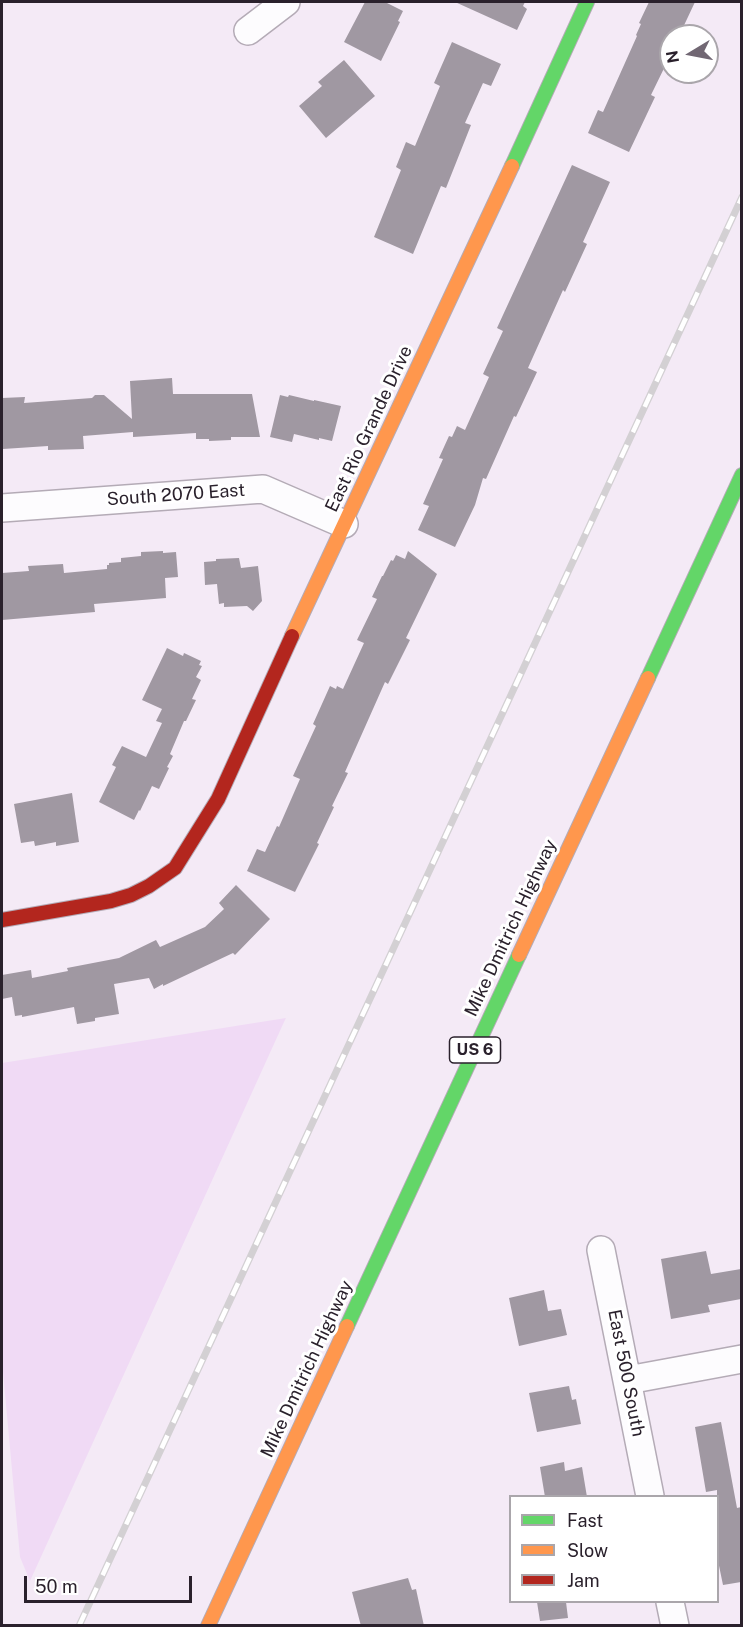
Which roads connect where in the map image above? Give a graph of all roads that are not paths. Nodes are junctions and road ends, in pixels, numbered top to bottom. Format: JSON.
{"nodes":[{"id":1,"x":286,"y":2,"type":"edge"},
{"id":2,"x":587,"y":2,"type":"edge"},
{"id":3,"x":248,"y":31,"type":"dead end"},
{"id":4,"x":741,"y":475,"type":"edge"},
{"id":5,"x":2,"y":508,"type":"edge"},
{"id":6,"x":344,"y":524,"type":"junction"},
{"id":7,"x":2,"y":920,"type":"edge"},
{"id":8,"x":602,"y":1250,"type":"dead end"},
{"id":9,"x":741,"y":1359,"type":"edge"},
{"id":10,"x":628,"y":1380,"type":"junction"},
{"id":11,"x":650,"y":1495,"type":"edge"},
{"id":12,"x":670,"y":1603,"type":"edge"},
{"id":13,"x":208,"y":1626,"type":"edge"},
{"id":14,"x":675,"y":1626,"type":"edge"}],
"edges":[{"from":1,"to":3,"type":"street"},
{"from":2,"to":6,"type":"main road","name":"East Rio Grande Drive"},
{"from":4,"to":13,"type":"main road","name":"Mike Dmitrich Highway","number":"US 6"},
{"from":5,"to":6,"type":"street","name":"South 2070 East"},
{"from":6,"to":7,"type":"main road","name":"East Rio Grande Drive"},
{"from":8,"to":10,"type":"street","name":"East 500 South"},
{"from":9,"to":10,"type":"street"},
{"from":10,"to":11,"type":"street","name":"East 500 South"},
{"from":12,"to":14,"type":"street"}]}
